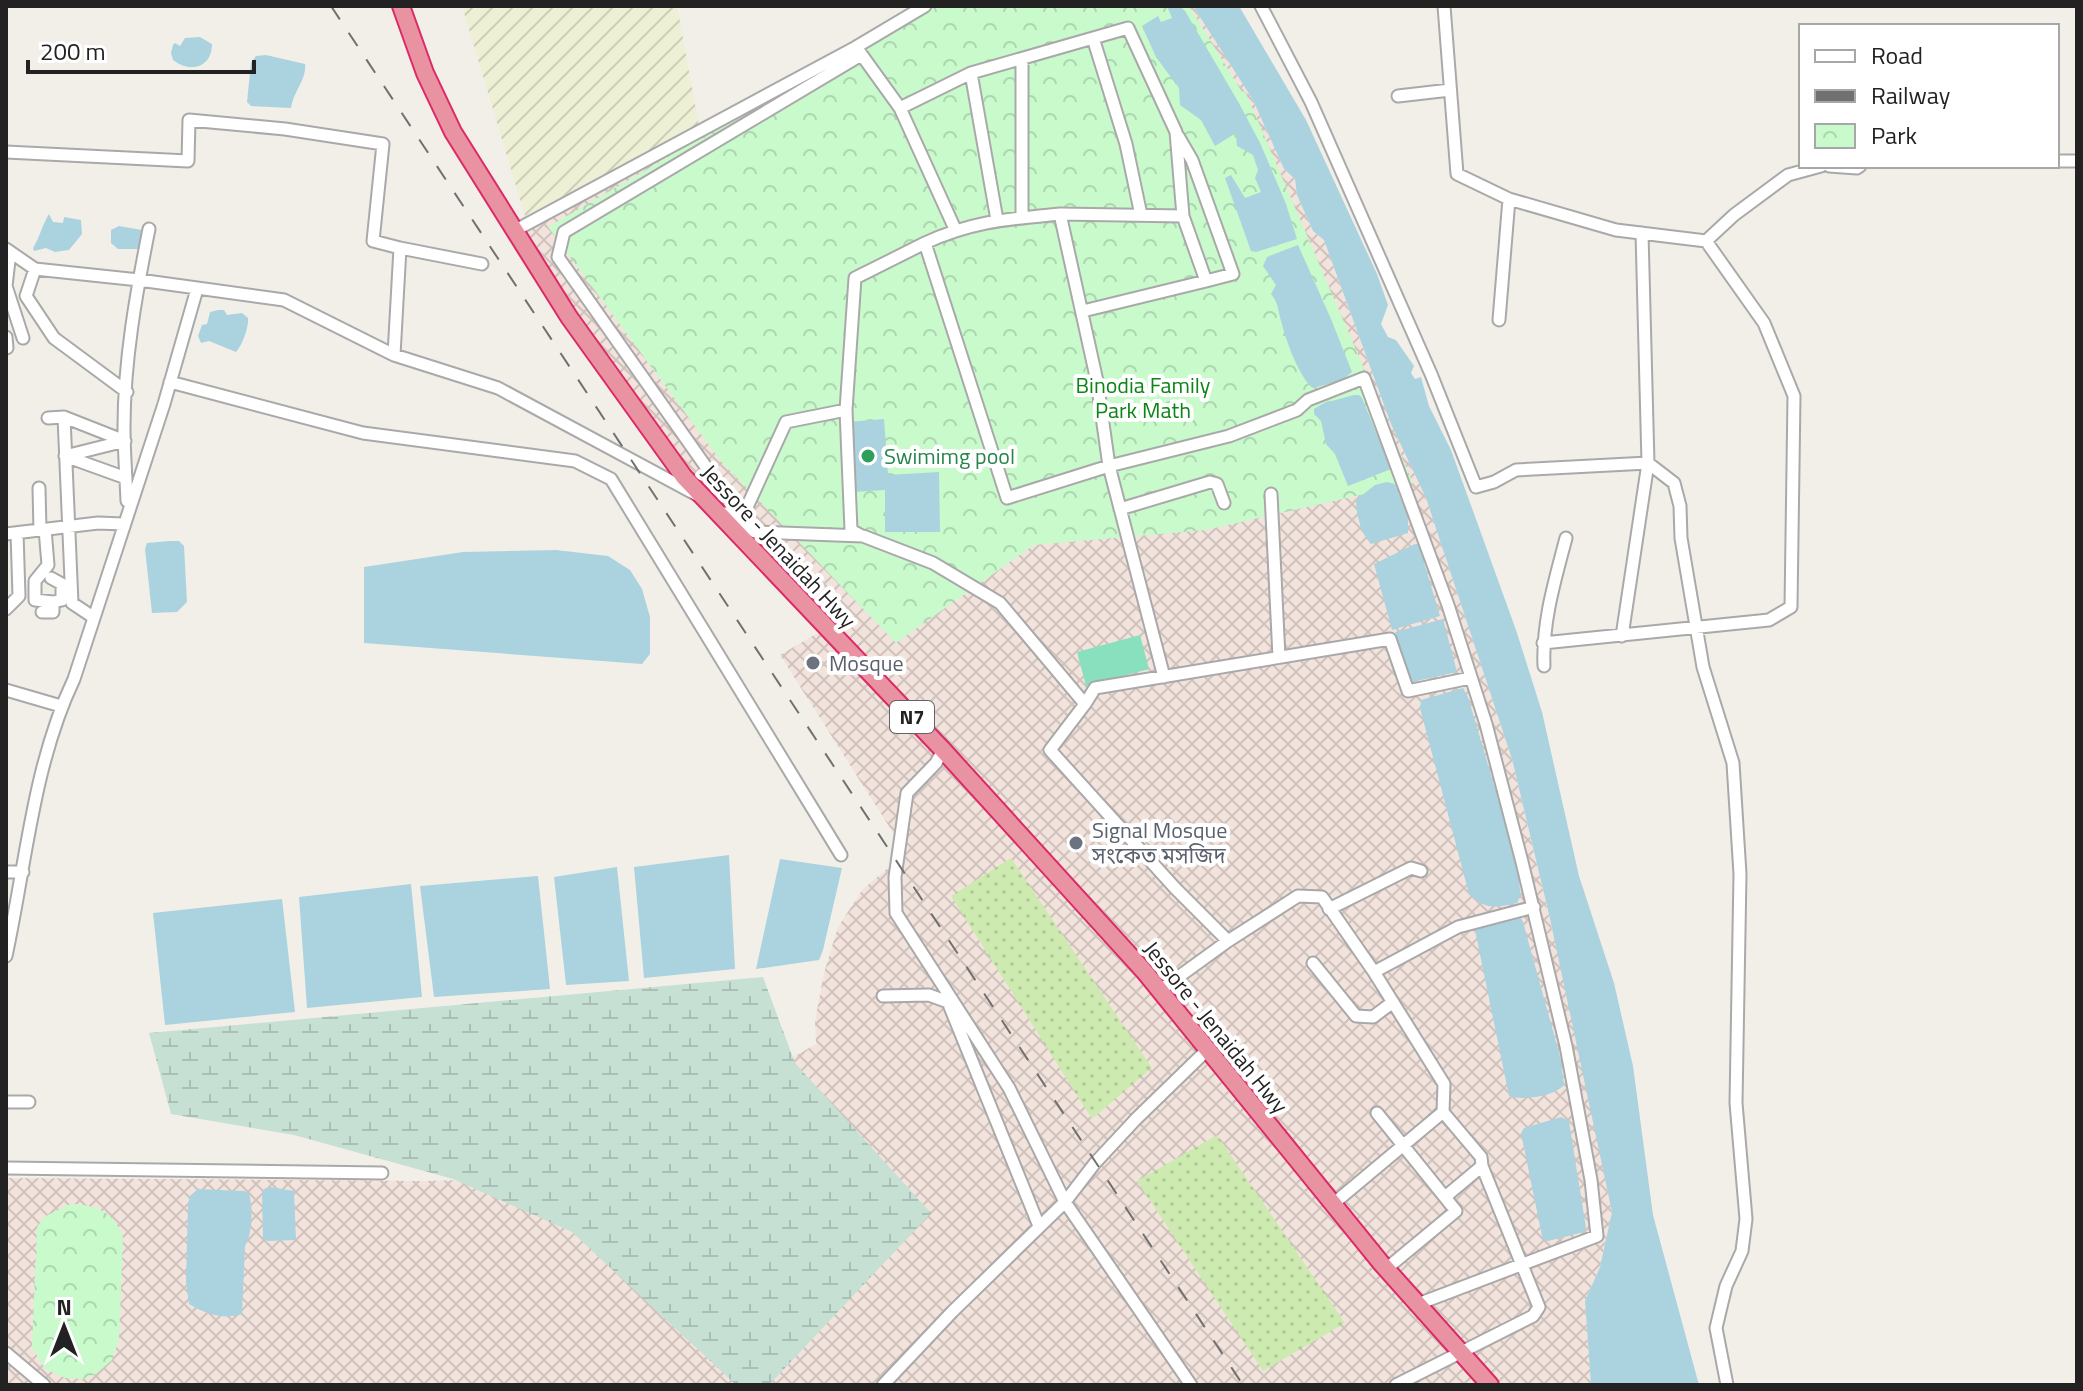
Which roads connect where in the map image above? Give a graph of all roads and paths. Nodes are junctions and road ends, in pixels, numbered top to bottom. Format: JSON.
{"nodes":[{"id":1,"x":401,"y":6,"type":"edge"},
{"id":2,"x":925,"y":6,"type":"edge"},
{"id":3,"x":1261,"y":6,"type":"edge"},
{"id":4,"x":1444,"y":6,"type":"edge"},
{"id":5,"x":1093,"y":38,"type":"junction"},
{"id":6,"x":858,"y":51,"type":"junction"},
{"id":7,"x":1022,"y":59,"type":"junction"},
{"id":8,"x":971,"y":73,"type":"junction"},
{"id":9,"x":1450,"y":90,"type":"junction"},
{"id":10,"x":1398,"y":96,"type":"dead end"},
{"id":11,"x":900,"y":108,"type":"junction"},
{"id":12,"x":1176,"y":132,"type":"junction"},
{"id":13,"x":6,"y":152,"type":"edge"},
{"id":14,"x":1814,"y":168,"type":"edge"},
{"id":15,"x":1509,"y":199,"type":"junction"},
{"id":16,"x":1060,"y":214,"type":"junction"},
{"id":17,"x":1141,"y":215,"type":"junction"},
{"id":18,"x":1183,"y":216,"type":"junction"},
{"id":19,"x":1022,"y":218,"type":"junction"},
{"id":20,"x":997,"y":220,"type":"junction"},
{"id":21,"x":149,"y":229,"type":"dead end"},
{"id":22,"x":955,"y":229,"type":"junction"},
{"id":23,"x":514,"y":231,"type":"junction"},
{"id":24,"x":1642,"y":233,"type":"junction"},
{"id":25,"x":1706,"y":241,"type":"junction"},
{"id":26,"x":925,"y":243,"type":"junction"},
{"id":27,"x":400,"y":248,"type":"junction"},
{"id":28,"x":8,"y":250,"type":"edge"},
{"id":29,"x":482,"y":264,"type":"dead end"},
{"id":30,"x":35,"y":269,"type":"junction"},
{"id":31,"x":139,"y":280,"type":"junction"},
{"id":32,"x":1206,"y":281,"type":"junction"},
{"id":33,"x":197,"y":289,"type":"junction"},
{"id":34,"x":1083,"y":311,"type":"junction"},
{"id":35,"x":1499,"y":320,"type":"dead end"},
{"id":36,"x":23,"y":338,"type":"dead end"},
{"id":37,"x":394,"y":355,"type":"junction"},
{"id":38,"x":170,"y":382,"type":"junction"},
{"id":39,"x":127,"y":392,"type":"junction"},
{"id":40,"x":846,"y":410,"type":"junction"},
{"id":41,"x":64,"y":417,"type":"junction"},
{"id":42,"x":48,"y":418,"type":"dead end"},
{"id":43,"x":125,"y":441,"type":"junction"},
{"id":44,"x":65,"y":456,"type":"junction"},
{"id":45,"x":1648,"y":463,"type":"junction"},
{"id":46,"x":1109,"y":466,"type":"junction"},
{"id":47,"x":126,"y":478,"type":"junction"},
{"id":48,"x":39,"y":488,"type":"dead end"},
{"id":49,"x":1271,"y":494,"type":"dead end"},
{"id":50,"x":700,"y":497,"type":"junction"},
{"id":51,"x":1224,"y":503,"type":"dead end"},
{"id":52,"x":1120,"y":509,"type":"junction"},
{"id":53,"x":127,"y":510,"type":"junction"},
{"id":54,"x":123,"y":524,"type":"junction"},
{"id":55,"x":68,"y":527,"type":"junction"},
{"id":56,"x":42,"y":529,"type":"junction"},
{"id":57,"x":12,"y":534,"type":"edge"},
{"id":58,"x":863,"y":536,"type":"junction"},
{"id":59,"x":1566,"y":538,"type":"dead end"},
{"id":60,"x":51,"y":578,"type":"dead end"},
{"id":61,"x":17,"y":600,"type":"junction"},
{"id":62,"x":35,"y":600,"type":"junction"},
{"id":63,"x":53,"y":602,"type":"junction"},
{"id":64,"x":6,"y":609,"type":"edge"},
{"id":65,"x":42,"y":612,"type":"dead end"},
{"id":66,"x":93,"y":617,"type":"junction"},
{"id":67,"x":1697,"y":626,"type":"junction"},
{"id":68,"x":1622,"y":636,"type":"junction"},
{"id":69,"x":1543,"y":643,"type":"junction"},
{"id":70,"x":1279,"y":657,"type":"junction"},
{"id":71,"x":1544,"y":666,"type":"dead end"},
{"id":72,"x":1164,"y":677,"type":"junction"},
{"id":73,"x":1470,"y":678,"type":"junction"},
{"id":74,"x":6,"y":690,"type":"edge"},
{"id":75,"x":1085,"y":704,"type":"junction"},
{"id":76,"x":61,"y":706,"type":"junction"},
{"id":77,"x":943,"y":750,"type":"junction"},
{"id":78,"x":841,"y":855,"type":"dead end"},
{"id":79,"x":1421,"y":871,"type":"dead end"},
{"id":80,"x":6,"y":872,"type":"edge"},
{"id":81,"x":23,"y":872,"type":"junction"},
{"id":82,"x":1534,"y":907,"type":"junction"},
{"id":83,"x":1329,"y":909,"type":"junction"},
{"id":84,"x":9,"y":927,"type":"edge"},
{"id":85,"x":1228,"y":941,"type":"junction"},
{"id":86,"x":6,"y":956,"type":"edge"},
{"id":87,"x":1313,"y":963,"type":"dead end"},
{"id":88,"x":1374,"y":972,"type":"junction"},
{"id":89,"x":1159,"y":991,"type":"junction"},
{"id":90,"x":883,"y":996,"type":"dead end"},
{"id":91,"x":1393,"y":1002,"type":"junction"},
{"id":92,"x":1206,"y":1051,"type":"junction"},
{"id":93,"x":6,"y":1102,"type":"edge"},
{"id":94,"x":29,"y":1102,"type":"dead end"},
{"id":95,"x":1443,"y":1112,"type":"junction"},
{"id":96,"x":1377,"y":1113,"type":"dead end"},
{"id":97,"x":1403,"y":1145,"type":"junction"},
{"id":98,"x":1482,"y":1166,"type":"junction"},
{"id":99,"x":6,"y":1168,"type":"edge"},
{"id":100,"x":382,"y":1173,"type":"dead end"},
{"id":101,"x":1445,"y":1197,"type":"junction"},
{"id":102,"x":1065,"y":1202,"type":"junction"},
{"id":103,"x":1333,"y":1204,"type":"junction"},
{"id":104,"x":1039,"y":1226,"type":"junction"},
{"id":105,"x":1523,"y":1264,"type":"junction"},
{"id":106,"x":1386,"y":1269,"type":"junction"},
{"id":107,"x":1418,"y":1304,"type":"junction"},
{"id":108,"x":6,"y":1353,"type":"edge"},
{"id":109,"x":1459,"y":1353,"type":"junction"},
{"id":110,"x":44,"y":1385,"type":"edge"},
{"id":111,"x":883,"y":1385,"type":"edge"},
{"id":112,"x":1191,"y":1385,"type":"edge"},
{"id":113,"x":1396,"y":1385,"type":"edge"},
{"id":114,"x":1490,"y":1385,"type":"edge"},
{"id":115,"x":1727,"y":1385,"type":"edge"}],
"edges":[{"from":1,"to":23,"type":"highway","name":"Jessore - Jenaidah Hwy","number":"N7"},
{"from":2,"to":6,"type":"street"},
{"from":3,"to":45,"type":"street"},
{"from":4,"to":9,"type":"street"},
{"from":5,"to":7,"type":"street"},
{"from":5,"to":12,"type":"street"},
{"from":5,"to":17,"type":"street"},
{"from":6,"to":11,"type":"street"},
{"from":6,"to":23,"type":"street"},
{"from":6,"to":40,"type":"street"},
{"from":7,"to":8,"type":"street"},
{"from":7,"to":19,"type":"street"},
{"from":8,"to":11,"type":"street"},
{"from":8,"to":20,"type":"street"},
{"from":9,"to":10,"type":"street"},
{"from":9,"to":15,"type":"street"},
{"from":11,"to":22,"type":"street"},
{"from":12,"to":18,"type":"street"},
{"from":12,"to":32,"type":"street"},
{"from":13,"to":27,"type":"street"},
{"from":14,"to":25,"type":"street"},
{"from":15,"to":24,"type":"street"},
{"from":15,"to":35,"type":"street"},
{"from":16,"to":17,"type":"street"},
{"from":16,"to":19,"type":"street"},
{"from":16,"to":34,"type":"street"},
{"from":17,"to":18,"type":"street"},
{"from":18,"to":32,"type":"street"},
{"from":19,"to":20,"type":"street"},
{"from":20,"to":22,"type":"street"},
{"from":21,"to":31,"type":"street"},
{"from":22,"to":26,"type":"street"},
{"from":23,"to":50,"type":"highway","name":"Jessore - Jenaidah Hwy","number":"N7"},
{"from":24,"to":25,"type":"street"},
{"from":24,"to":45,"type":"street"},
{"from":25,"to":67,"type":"street"},
{"from":26,"to":40,"type":"street"},
{"from":26,"to":46,"type":"street"},
{"from":27,"to":29,"type":"street"},
{"from":27,"to":37,"type":"street"},
{"from":28,"to":30,"type":"street"},
{"from":28,"to":36,"type":"street"},
{"from":30,"to":31,"type":"street"},
{"from":30,"to":39,"type":"street"},
{"from":31,"to":33,"type":"street"},
{"from":31,"to":39,"type":"street"},
{"from":32,"to":34,"type":"street"},
{"from":33,"to":37,"type":"street"},
{"from":33,"to":38,"type":"street"},
{"from":34,"to":46,"type":"street"},
{"from":37,"to":50,"type":"street"},
{"from":38,"to":53,"type":"street"},
{"from":38,"to":78,"type":"street"},
{"from":39,"to":43,"type":"street"},
{"from":40,"to":58,"type":"street"},
{"from":41,"to":42,"type":"street"},
{"from":41,"to":43,"type":"street"},
{"from":41,"to":44,"type":"street"},
{"from":43,"to":44,"type":"street"},
{"from":43,"to":47,"type":"street"},
{"from":44,"to":47,"type":"street"},
{"from":44,"to":55,"type":"street"},
{"from":45,"to":67,"type":"street"},
{"from":45,"to":68,"type":"street"},
{"from":46,"to":52,"type":"street"},
{"from":46,"to":73,"type":"street"},
{"from":47,"to":53,"type":"street"},
{"from":48,"to":56,"type":"street"},
{"from":49,"to":70,"type":"street"},
{"from":50,"to":58,"type":"street"},
{"from":50,"to":77,"type":"highway","name":"Jessore - Jenaidah Hwy","number":"N7"},
{"from":51,"to":52,"type":"street"},
{"from":52,"to":72,"type":"street"},
{"from":53,"to":54,"type":"street"},
{"from":54,"to":55,"type":"street"},
{"from":54,"to":66,"type":"street"},
{"from":55,"to":56,"type":"street"},
{"from":55,"to":66,"type":"street"},
{"from":56,"to":57,"type":"street"},
{"from":56,"to":62,"type":"street"},
{"from":57,"to":61,"type":"street"},
{"from":58,"to":75,"type":"street"},
{"from":59,"to":69,"type":"street"},
{"from":60,"to":63,"type":"street"},
{"from":61,"to":62,"type":"street"},
{"from":61,"to":64,"type":"street"},
{"from":62,"to":63,"type":"street"},
{"from":63,"to":65,"type":"street"},
{"from":66,"to":76,"type":"street"},
{"from":67,"to":68,"type":"street"},
{"from":67,"to":115,"type":"street"},
{"from":68,"to":69,"type":"street"},
{"from":69,"to":71,"type":"street"},
{"from":70,"to":72,"type":"street"},
{"from":70,"to":73,"type":"street"},
{"from":72,"to":75,"type":"street"},
{"from":73,"to":82,"type":"street"},
{"from":74,"to":76,"type":"street"},
{"from":75,"to":85,"type":"street"},
{"from":76,"to":81,"type":"street"},
{"from":77,"to":89,"type":"highway","name":"Jessore - Jenaidah Hwy","number":"N7"},
{"from":77,"to":102,"type":"street"},
{"from":79,"to":83,"type":"street"},
{"from":80,"to":81,"type":"street"},
{"from":81,"to":84,"type":"street"},
{"from":82,"to":88,"type":"street"},
{"from":82,"to":105,"type":"street"},
{"from":83,"to":85,"type":"street"},
{"from":83,"to":88,"type":"street"},
{"from":84,"to":86,"type":"street"},
{"from":85,"to":89,"type":"street"},
{"from":87,"to":91,"type":"street"},
{"from":88,"to":91,"type":"street"},
{"from":89,"to":92,"type":"highway","name":"Jessore - Jenaidah Hwy","number":"N7"},
{"from":90,"to":104,"type":"street"},
{"from":91,"to":95,"type":"street"},
{"from":92,"to":102,"type":"street"},
{"from":92,"to":103,"type":"highway","name":"Jessore - Jenaidah Hwy","number":"N7"},
{"from":93,"to":94,"type":"street"},
{"from":95,"to":97,"type":"street"},
{"from":95,"to":98,"type":"street"},
{"from":96,"to":97,"type":"street"},
{"from":97,"to":101,"type":"street"},
{"from":97,"to":103,"type":"street"},
{"from":98,"to":101,"type":"street"},
{"from":98,"to":105,"type":"street"},
{"from":99,"to":100,"type":"street"},
{"from":101,"to":106,"type":"street"},
{"from":102,"to":104,"type":"street"},
{"from":102,"to":112,"type":"street"},
{"from":103,"to":106,"type":"highway","name":"Jessore - Jenaidah Hwy","number":"N7"},
{"from":104,"to":111,"type":"street"},
{"from":105,"to":107,"type":"street"},
{"from":105,"to":109,"type":"street"},
{"from":106,"to":107,"type":"highway","name":"Jessore - Jenaidah Hwy","number":"N7"},
{"from":107,"to":109,"type":"highway","name":"Jessore - Jenaidah Hwy","number":"N7"},
{"from":108,"to":110,"type":"street"},
{"from":109,"to":113,"type":"street"},
{"from":109,"to":114,"type":"highway","name":"Jessore - Jenaidah Hwy","number":"N7"}]}
